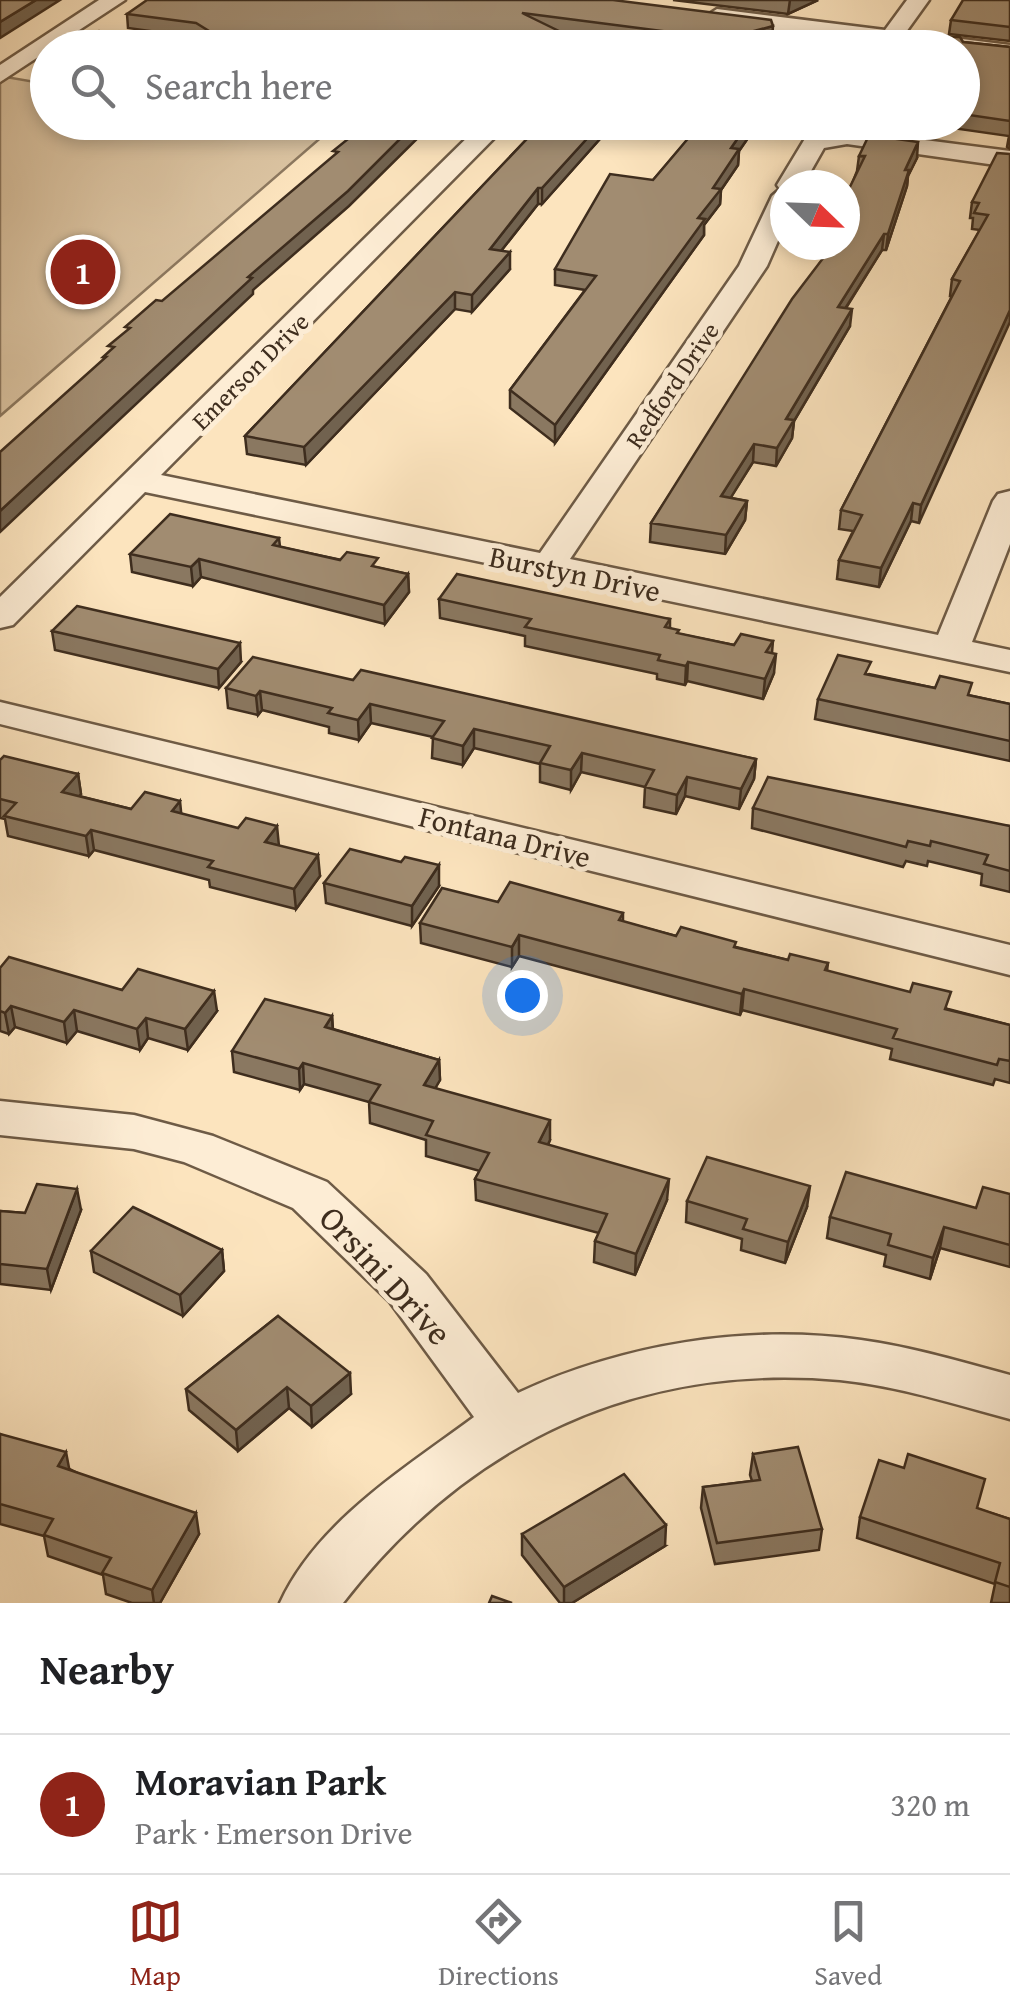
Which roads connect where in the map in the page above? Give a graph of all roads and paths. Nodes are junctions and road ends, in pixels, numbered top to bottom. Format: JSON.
{"nodes":[{"id":1,"x":114,"y":0,"type":"edge"},
{"id":2,"x":918,"y":0,"type":"edge"},
{"id":3,"x":700,"y":14,"type":"edge"},
{"id":4,"x":68,"y":30,"type":"edge"},
{"id":5,"x":827,"y":30,"type":"edge"},
{"id":6,"x":897,"y":30,"type":"edge"},
{"id":7,"x":980,"y":48,"type":"edge"},
{"id":8,"x":1010,"y":52,"type":"edge"},
{"id":9,"x":30,"y":55,"type":"edge"},
{"id":10,"x":0,"y":74,"type":"edge"},
{"id":11,"x":480,"y":140,"type":"edge"},
{"id":12,"x":822,"y":140,"type":"edge"},
{"id":13,"x":845,"y":140,"type":"edge"},
{"id":14,"x":1010,"y":159,"type":"edge"},
{"id":15,"x":799,"y":170,"type":"edge"},
{"id":16,"x":770,"y":229,"type":"edge"},
{"id":17,"x":141,"y":481,"type":"junction"},
{"id":18,"x":1010,"y":501,"type":"edge"},
{"id":19,"x":548,"y":568,"type":"junction"},
{"id":20,"x":0,"y":617,"type":"edge"},
{"id":21,"x":951,"y":649,"type":"junction"},
{"id":22,"x":1010,"y":661,"type":"edge"},
{"id":23,"x":0,"y":713,"type":"edge"},
{"id":24,"x":1010,"y":960,"type":"edge"},
{"id":25,"x":0,"y":1118,"type":"edge"},
{"id":26,"x":1010,"y":1398,"type":"edge"},
{"id":27,"x":509,"y":1422,"type":"junction"},
{"id":28,"x":309,"y":1603,"type":"edge"}],
"edges":[{"from":1,"to":4,"type":"street"},
{"from":2,"to":6,"type":"street"},
{"from":3,"to":5,"type":"street"},
{"from":7,"to":8,"type":"street"},
{"from":9,"to":10,"type":"street"},
{"from":11,"to":17,"type":"street","name":"Emerson Drive"},
{"from":12,"to":15,"type":"street"},
{"from":13,"to":14,"type":"street"},
{"from":16,"to":19,"type":"street","name":"Redford Drive"},
{"from":17,"to":19,"type":"street","name":"Burstyn Drive"},
{"from":17,"to":20,"type":"street","name":"Emerson Drive"},
{"from":18,"to":21,"type":"street"},
{"from":19,"to":21,"type":"street","name":"Burstyn Drive"},
{"from":21,"to":22,"type":"street","name":"Burstyn Drive"},
{"from":23,"to":24,"type":"street","name":"Fontana Drive"},
{"from":25,"to":27,"type":"street","name":"Orsini Drive"},
{"from":26,"to":27,"type":"street"},
{"from":27,"to":28,"type":"street"}]}
